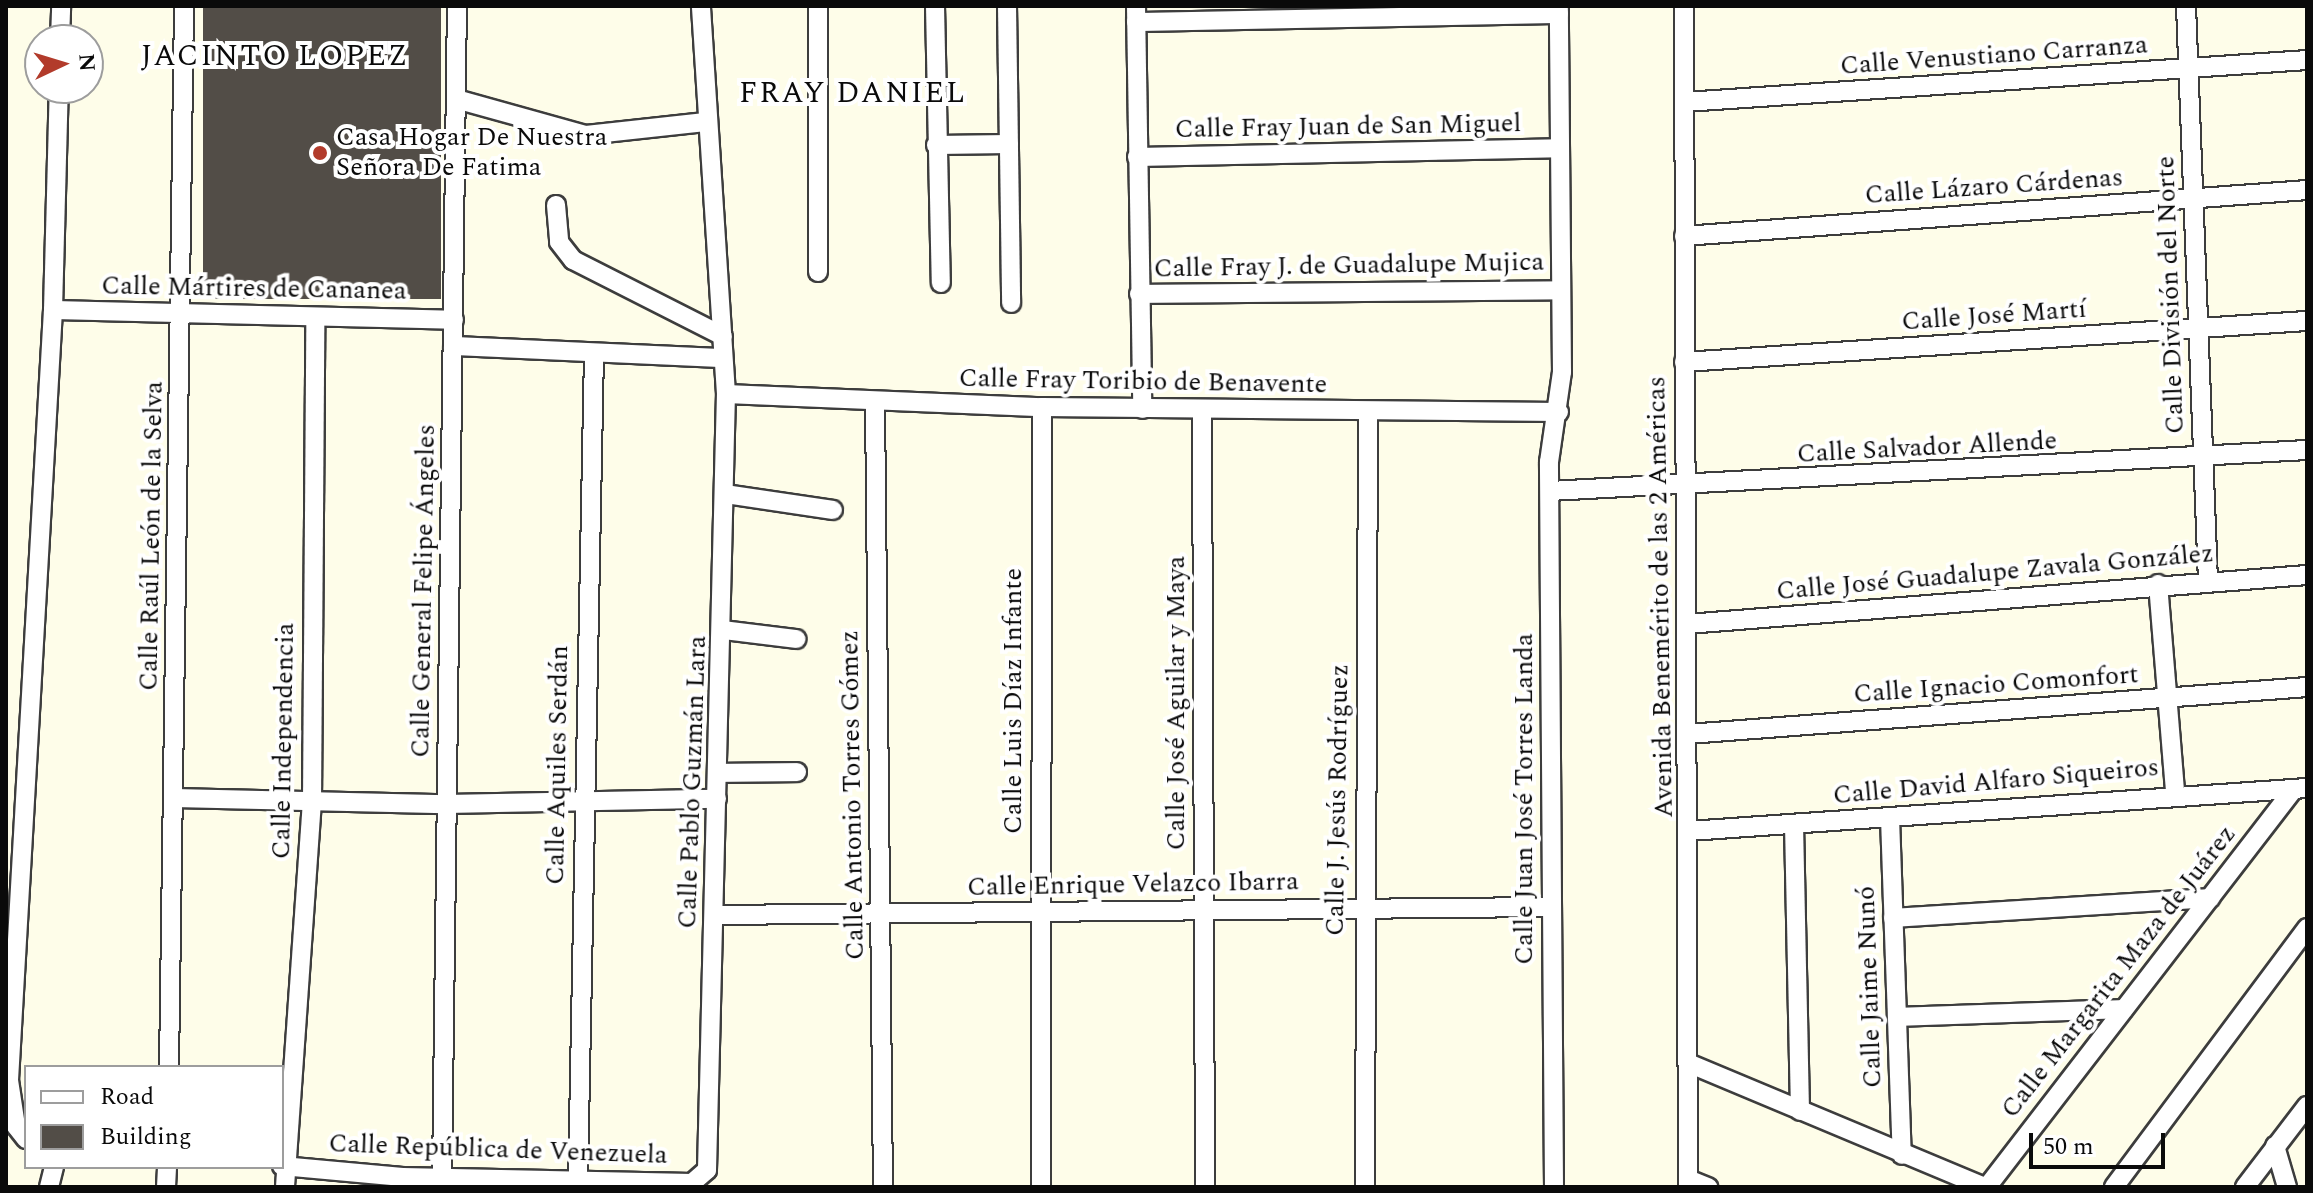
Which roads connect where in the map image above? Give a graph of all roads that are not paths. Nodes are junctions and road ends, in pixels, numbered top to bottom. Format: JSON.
{"nodes":[{"id":1,"x":184,"y":6,"type":"edge"},
{"id":2,"x":457,"y":6,"type":"edge"},
{"id":3,"x":701,"y":6,"type":"edge"},
{"id":4,"x":818,"y":6,"type":"edge"},
{"id":5,"x":935,"y":6,"type":"edge"},
{"id":6,"x":1007,"y":6,"type":"edge"},
{"id":7,"x":1684,"y":6,"type":"edge"},
{"id":8,"x":2186,"y":6,"type":"edge"},
{"id":9,"x":1559,"y":10,"type":"edge"},
{"id":10,"x":1136,"y":14,"type":"edge"},
{"id":11,"x":2307,"y":60,"type":"edge"},
{"id":12,"x":2189,"y":69,"type":"junction"},
{"id":13,"x":456,"y":99,"type":"junction"},
{"id":14,"x":1685,"y":102,"type":"junction"},
{"id":15,"x":59,"y":104,"type":"edge"},
{"id":16,"x":705,"y":122,"type":"junction"},
{"id":17,"x":1009,"y":144,"type":"junction"},
{"id":18,"x":936,"y":145,"type":"junction"},
{"id":19,"x":1559,"y":148,"type":"junction"},
{"id":20,"x":1137,"y":157,"type":"junction"},
{"id":21,"x":2307,"y":190,"type":"edge"},
{"id":22,"x":2195,"y":199,"type":"junction"},
{"id":23,"x":556,"y":205,"type":"dead end"},
{"id":24,"x":1684,"y":236,"type":"junction"},
{"id":25,"x":818,"y":272,"type":"dead end"},
{"id":26,"x":941,"y":283,"type":"dead end"},
{"id":27,"x":1560,"y":290,"type":"junction"},
{"id":28,"x":1139,"y":294,"type":"junction"},
{"id":29,"x":1011,"y":303,"type":"dead end"},
{"id":30,"x":53,"y":310,"type":"junction"},
{"id":31,"x":181,"y":314,"type":"junction"},
{"id":32,"x":315,"y":317,"type":"junction"},
{"id":33,"x":454,"y":320,"type":"junction"},
{"id":34,"x":2307,"y":321,"type":"edge"},
{"id":35,"x":2199,"y":329,"type":"junction"},
{"id":36,"x":723,"y":336,"type":"junction"},
{"id":37,"x":453,"y":346,"type":"junction"},
{"id":38,"x":594,"y":353,"type":"junction"},
{"id":39,"x":722,"y":358,"type":"junction"},
{"id":40,"x":1684,"y":362,"type":"junction"},
{"id":41,"x":726,"y":394,"type":"junction"},
{"id":42,"x":875,"y":402,"type":"junction"},
{"id":43,"x":1042,"y":407,"type":"junction"},
{"id":44,"x":1142,"y":409,"type":"junction"},
{"id":45,"x":1202,"y":410,"type":"junction"},
{"id":46,"x":1368,"y":412,"type":"junction"},
{"id":47,"x":1559,"y":412,"type":"junction"},
{"id":48,"x":2307,"y":450,"type":"edge"},
{"id":49,"x":2202,"y":459,"type":"junction"},
{"id":50,"x":1685,"y":487,"type":"junction"},
{"id":51,"x":1550,"y":491,"type":"junction"},
{"id":52,"x":725,"y":494,"type":"junction"},
{"id":53,"x":833,"y":510,"type":"dead end"},
{"id":54,"x":2307,"y":575,"type":"edge"},
{"id":55,"x":2208,"y":581,"type":"junction"},
{"id":56,"x":2158,"y":584,"type":"junction"},
{"id":57,"x":1687,"y":624,"type":"junction"},
{"id":58,"x":723,"y":630,"type":"junction"},
{"id":59,"x":796,"y":639,"type":"dead end"},
{"id":60,"x":2307,"y":687,"type":"edge"},
{"id":61,"x":2167,"y":699,"type":"junction"},
{"id":62,"x":1688,"y":734,"type":"junction"},
{"id":63,"x":797,"y":772,"type":"dead end"},
{"id":64,"x":719,"y":773,"type":"junction"},
{"id":65,"x":2300,"y":789,"type":"edge"},
{"id":66,"x":2175,"y":793,"type":"junction"},
{"id":67,"x":174,"y":798,"type":"junction"},
{"id":68,"x":717,"y":799,"type":"junction"},
{"id":69,"x":582,"y":801,"type":"junction"},
{"id":70,"x":312,"y":803,"type":"junction"},
{"id":71,"x":446,"y":804,"type":"junction"},
{"id":72,"x":1890,"y":818,"type":"junction"},
{"id":73,"x":1794,"y":824,"type":"junction"},
{"id":74,"x":1689,"y":831,"type":"junction"},
{"id":75,"x":2210,"y":898,"type":"junction"},
{"id":76,"x":1551,"y":907,"type":"junction"},
{"id":77,"x":1203,"y":908,"type":"junction"},
{"id":78,"x":1362,"y":909,"type":"junction"},
{"id":79,"x":1038,"y":912,"type":"junction"},
{"id":80,"x":880,"y":913,"type":"junction"},
{"id":81,"x":715,"y":915,"type":"junction"},
{"id":82,"x":1893,"y":918,"type":"junction"},
{"id":83,"x":2307,"y":928,"type":"edge"},
{"id":84,"x":2124,"y":1009,"type":"junction"},
{"id":85,"x":1897,"y":1017,"type":"junction"},
{"id":86,"x":1688,"y":1063,"type":"junction"},
{"id":87,"x":169,"y":1065,"type":"edge"},
{"id":88,"x":2307,"y":1106,"type":"edge"},
{"id":89,"x":1800,"y":1111,"type":"junction"},
{"id":90,"x":24,"y":1136,"type":"edge"},
{"id":91,"x":2275,"y":1146,"type":"junction"},
{"id":92,"x":1902,"y":1155,"type":"junction"},
{"id":93,"x":284,"y":1166,"type":"edge"},
{"id":94,"x":707,"y":1170,"type":"joint"},
{"id":95,"x":442,"y":1177,"type":"junction"},
{"id":96,"x":578,"y":1178,"type":"junction"},
{"id":97,"x":1936,"y":1178,"type":"edge"},
{"id":98,"x":402,"y":1182,"type":"edge"},
{"id":99,"x":510,"y":1182,"type":"edge"},
{"id":100,"x":1688,"y":1183,"type":"edge"},
{"id":101,"x":675,"y":1185,"type":"edge"},
{"id":102,"x":285,"y":1187,"type":"edge"},
{"id":103,"x":883,"y":1187,"type":"edge"},
{"id":104,"x":1041,"y":1187,"type":"edge"},
{"id":105,"x":1205,"y":1187,"type":"edge"},
{"id":106,"x":1365,"y":1187,"type":"edge"},
{"id":107,"x":1554,"y":1187,"type":"edge"},
{"id":108,"x":1708,"y":1187,"type":"edge"},
{"id":109,"x":1986,"y":1187,"type":"edge"},
{"id":110,"x":2114,"y":1187,"type":"edge"},
{"id":111,"x":2245,"y":1187,"type":"edge"},
{"id":112,"x":2287,"y":1187,"type":"edge"}],
"edges":[{"from":1,"to":31,"type":"street","name":"Calle Raúl León de la Selva"},
{"from":2,"to":13,"type":"street","name":"Calle General Felipe Ángeles"},
{"from":3,"to":16,"type":"street"},
{"from":4,"to":25,"type":"street"},
{"from":5,"to":18,"type":"street"},
{"from":6,"to":17,"type":"street"},
{"from":7,"to":14,"type":"street","name":"Avenida Benemérito de las 2 Américas"},
{"from":8,"to":12,"type":"street","name":"Calle División del Norte"},
{"from":9,"to":10,"type":"street"},
{"from":9,"to":19,"type":"street","name":"Calle Juan José Torres Landa"},
{"from":10,"to":20,"type":"street"},
{"from":11,"to":12,"type":"street","name":"Calle Venustiano Carranza"},
{"from":12,"to":14,"type":"street","name":"Calle Venustiano Carranza"},
{"from":12,"to":22,"type":"street","name":"Calle División del Norte"},
{"from":13,"to":16,"type":"street"},
{"from":13,"to":33,"type":"street","name":"Calle General Felipe Ángeles"},
{"from":14,"to":24,"type":"street","name":"Avenida Benemérito de las 2 Américas"},
{"from":15,"to":30,"type":"street"},
{"from":16,"to":36,"type":"street"},
{"from":17,"to":18,"type":"street"},
{"from":17,"to":29,"type":"street"},
{"from":18,"to":26,"type":"street"},
{"from":19,"to":20,"type":"street","name":"Calle Fray Juan de San Miguel"},
{"from":19,"to":27,"type":"street","name":"Calle Juan José Torres Landa"},
{"from":20,"to":28,"type":"street"},
{"from":21,"to":22,"type":"street","name":"Calle Lázaro Cárdenas"},
{"from":22,"to":24,"type":"street","name":"Calle Lázaro Cárdenas"},
{"from":22,"to":35,"type":"street","name":"Calle División del Norte"},
{"from":23,"to":36,"type":"street"},
{"from":24,"to":40,"type":"street","name":"Avenida Benemérito de las 2 Américas"},
{"from":27,"to":28,"type":"street","name":"Calle Fray J. de Guadalupe Mujica"},
{"from":27,"to":47,"type":"street","name":"Calle Juan José Torres Landa"},
{"from":28,"to":44,"type":"street"},
{"from":30,"to":31,"type":"street","name":"Calle Mártires de Cananea"},
{"from":30,"to":90,"type":"street"},
{"from":31,"to":32,"type":"street","name":"Calle Mártires de Cananea"},
{"from":31,"to":67,"type":"street","name":"Calle Raúl León de la Selva"},
{"from":32,"to":33,"type":"street","name":"Calle Mártires de Cananea"},
{"from":32,"to":70,"type":"street","name":"Calle Independencia"},
{"from":33,"to":37,"type":"street","name":"Calle General Felipe Ángeles"},
{"from":34,"to":35,"type":"street","name":"Calle José Martí"},
{"from":35,"to":40,"type":"street","name":"Calle José Martí"},
{"from":35,"to":49,"type":"street","name":"Calle División del Norte"},
{"from":36,"to":39,"type":"street"},
{"from":37,"to":38,"type":"street"},
{"from":37,"to":71,"type":"street","name":"Calle General Felipe Ángeles"},
{"from":38,"to":39,"type":"street"},
{"from":38,"to":69,"type":"street","name":"Calle Aquiles Serdán"},
{"from":39,"to":41,"type":"street"},
{"from":40,"to":50,"type":"street","name":"Avenida Benemérito de las 2 Américas"},
{"from":41,"to":42,"type":"street","name":"Calle Fray Toribio de Benavente"},
{"from":41,"to":52,"type":"street","name":"Calle Pablo Guzmán Lara"},
{"from":42,"to":43,"type":"street","name":"Calle Fray Toribio de Benavente"},
{"from":42,"to":80,"type":"street","name":"Calle Antonio Torres Gómez"},
{"from":43,"to":44,"type":"street","name":"Calle Fray Toribio de Benavente"},
{"from":43,"to":79,"type":"street","name":"Calle Luis Díaz Infante"},
{"from":44,"to":45,"type":"street","name":"Calle Fray Toribio de Benavente"},
{"from":45,"to":46,"type":"street","name":"Calle Fray Toribio de Benavente"},
{"from":45,"to":77,"type":"street","name":"Calle José Aguilar y Maya"},
{"from":46,"to":47,"type":"street","name":"Calle Fray Toribio de Benavente"},
{"from":46,"to":78,"type":"street","name":"Calle J. Jesús Rodríguez"},
{"from":47,"to":51,"type":"street","name":"Calle Juan José Torres Landa"},
{"from":48,"to":49,"type":"street","name":"Calle Salvador Allende"},
{"from":49,"to":50,"type":"street","name":"Calle Salvador Allende"},
{"from":49,"to":55,"type":"street","name":"Calle División del Norte"},
{"from":50,"to":51,"type":"street","name":"Calle Salvador Allende"},
{"from":50,"to":57,"type":"street","name":"Avenida Benemérito de las 2 Américas"},
{"from":51,"to":76,"type":"street","name":"Calle Juan José Torres Landa"},
{"from":52,"to":53,"type":"street"},
{"from":52,"to":58,"type":"street","name":"Calle Pablo Guzmán Lara"},
{"from":54,"to":55,"type":"street","name":"Calle José Guadalupe Zavala González"},
{"from":55,"to":56,"type":"street","name":"Calle José Guadalupe Zavala González"},
{"from":56,"to":57,"type":"street","name":"Calle José Guadalupe Zavala González"},
{"from":56,"to":61,"type":"street"},
{"from":57,"to":62,"type":"street","name":"Avenida Benemérito de las 2 Américas"},
{"from":58,"to":59,"type":"street"},
{"from":58,"to":64,"type":"street","name":"Calle Pablo Guzmán Lara"},
{"from":60,"to":61,"type":"street","name":"Calle Ignacio Comonfort"},
{"from":61,"to":62,"type":"street","name":"Calle Ignacio Comonfort"},
{"from":61,"to":66,"type":"street"},
{"from":62,"to":74,"type":"street","name":"Avenida Benemérito de las 2 Américas"},
{"from":63,"to":64,"type":"street"},
{"from":64,"to":68,"type":"street","name":"Calle Pablo Guzmán Lara"},
{"from":65,"to":66,"type":"street","name":"Calle David Alfaro Siqueiros"},
{"from":65,"to":75,"type":"street","name":"Calle Margarita Maza de Juárez"},
{"from":66,"to":72,"type":"street","name":"Calle David Alfaro Siqueiros"},
{"from":67,"to":70,"type":"street"},
{"from":67,"to":87,"type":"street","name":"Calle Raúl León de la Selva"},
{"from":68,"to":69,"type":"street"},
{"from":68,"to":81,"type":"street","name":"Calle Pablo Guzmán Lara"},
{"from":69,"to":71,"type":"street"},
{"from":69,"to":96,"type":"street","name":"Calle Aquiles Serdán"},
{"from":70,"to":71,"type":"street"},
{"from":70,"to":93,"type":"street","name":"Calle Independencia"},
{"from":71,"to":95,"type":"street","name":"Calle General Felipe Ángeles"},
{"from":72,"to":73,"type":"street","name":"Calle David Alfaro Siqueiros"},
{"from":72,"to":82,"type":"street","name":"Calle Jaime Nunó"},
{"from":73,"to":74,"type":"street","name":"Calle David Alfaro Siqueiros"},
{"from":73,"to":89,"type":"street"},
{"from":74,"to":86,"type":"street","name":"Avenida Benemérito de las 2 Américas"},
{"from":75,"to":82,"type":"street"},
{"from":75,"to":84,"type":"street","name":"Calle Margarita Maza de Juárez"},
{"from":76,"to":78,"type":"street","name":"Calle Enrique Velazco Ibarra"},
{"from":76,"to":107,"type":"street","name":"Calle Juan José Torres Landa"},
{"from":77,"to":78,"type":"street","name":"Calle Enrique Velazco Ibarra"},
{"from":77,"to":79,"type":"street","name":"Calle Enrique Velazco Ibarra"},
{"from":77,"to":105,"type":"street","name":"Calle José Aguilar y Maya"},
{"from":78,"to":106,"type":"street","name":"Calle J. Jesús Rodríguez"},
{"from":79,"to":80,"type":"street","name":"Calle Enrique Velazco Ibarra"},
{"from":79,"to":104,"type":"street","name":"Calle Luis Díaz Infante"},
{"from":80,"to":81,"type":"street","name":"Calle Enrique Velazco Ibarra"},
{"from":80,"to":103,"type":"street","name":"Calle Antonio Torres Gómez"},
{"from":81,"to":94,"type":"street","name":"Calle Pablo Guzmán Lara"},
{"from":82,"to":85,"type":"street","name":"Calle Jaime Nunó"},
{"from":83,"to":110,"type":"street"},
{"from":84,"to":85,"type":"street"},
{"from":84,"to":109,"type":"street","name":"Calle Margarita Maza de Juárez"},
{"from":85,"to":92,"type":"street","name":"Calle Jaime Nunó"},
{"from":86,"to":89,"type":"street"},
{"from":86,"to":100,"type":"street","name":"Avenida Benemérito de las 2 Américas"},
{"from":88,"to":91,"type":"street"},
{"from":89,"to":92,"type":"street"},
{"from":91,"to":111,"type":"street"},
{"from":91,"to":112,"type":"street"},
{"from":92,"to":97,"type":"street"},
{"from":93,"to":98,"type":"street","name":"Calle República de Venezuela"},
{"from":93,"to":102,"type":"street","name":"Calle Independencia"},
{"from":94,"to":101,"type":"street","name":"Calle República de Venezuela"},
{"from":95,"to":98,"type":"street","name":"Calle República de Venezuela"},
{"from":95,"to":99,"type":"street","name":"Calle República de Venezuela"},
{"from":96,"to":99,"type":"street","name":"Calle República de Venezuela"},
{"from":96,"to":101,"type":"street","name":"Calle República de Venezuela"},
{"from":97,"to":109,"type":"street"},
{"from":100,"to":108,"type":"street"}]}
